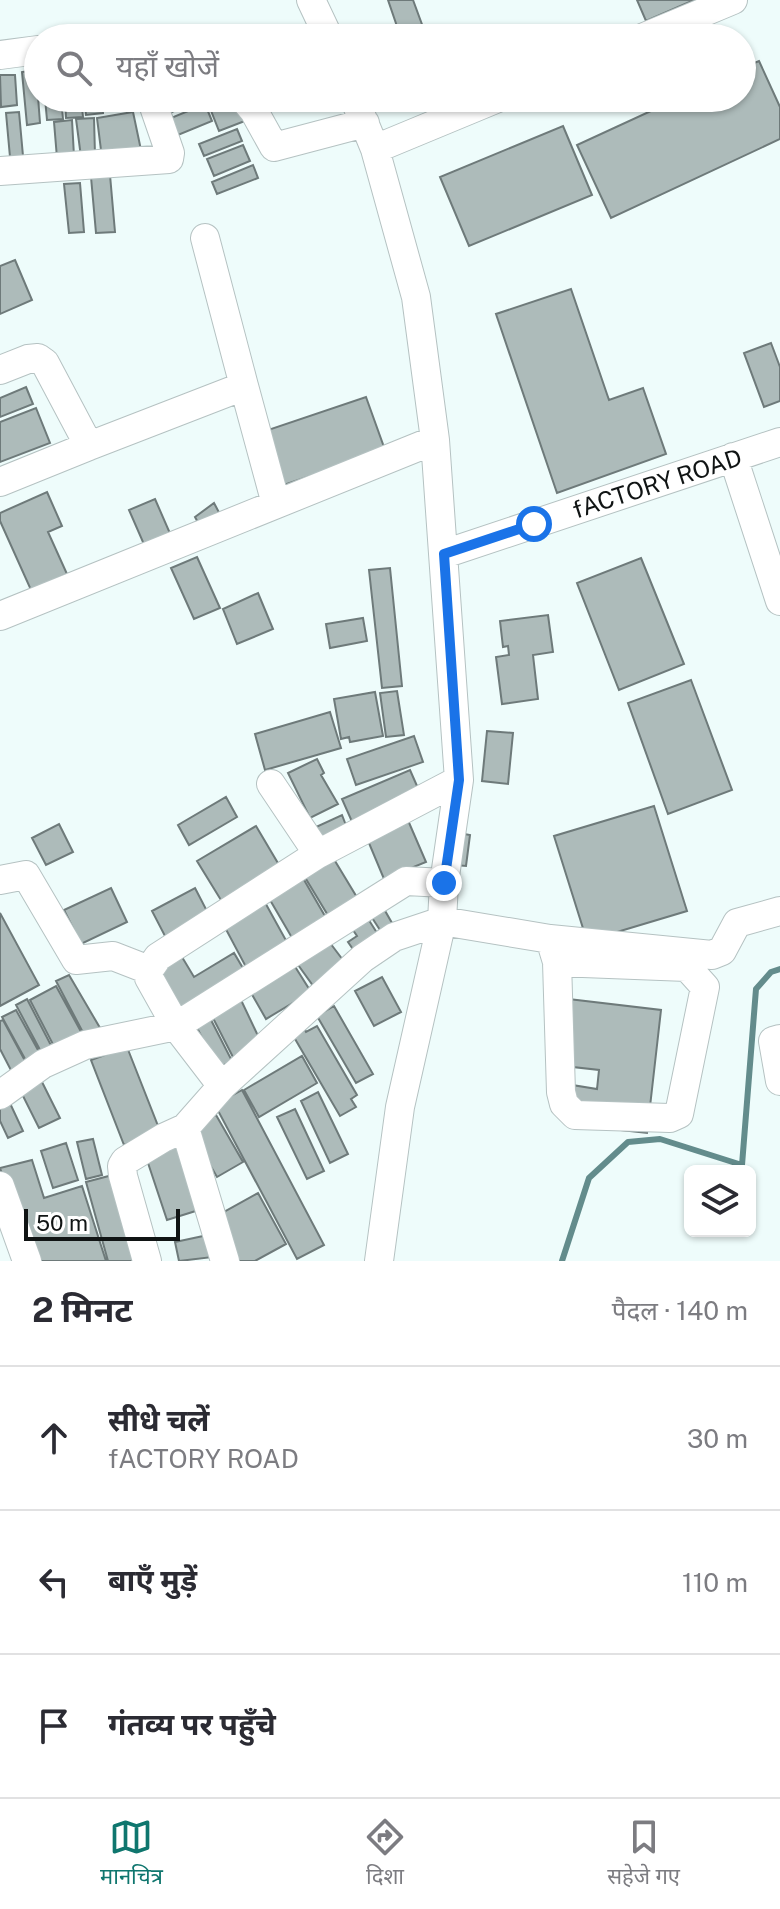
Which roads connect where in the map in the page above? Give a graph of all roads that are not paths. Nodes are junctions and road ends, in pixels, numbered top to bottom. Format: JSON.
{"nodes":[{"id":1,"x":311,"y":0,"type":"edge"},
{"id":2,"x":733,"y":0,"type":"edge"},
{"id":3,"x":322,"y":24,"type":"edge"},
{"id":4,"x":676,"y":24,"type":"edge"},
{"id":5,"x":24,"y":52,"type":"edge"},
{"id":6,"x":0,"y":55,"type":"edge"},
{"id":7,"x":156,"y":112,"type":"edge"},
{"id":8,"x":255,"y":112,"type":"edge"},
{"id":9,"x":355,"y":112,"type":"edge"},
{"id":10,"x":361,"y":112,"type":"edge"},
{"id":11,"x":464,"y":112,"type":"edge"},
{"id":12,"x":375,"y":149,"type":"junction"},
{"id":13,"x":0,"y":171,"type":"edge"},
{"id":14,"x":205,"y":238,"type":"dead end"},
{"id":15,"x":0,"y":370,"type":"edge"},
{"id":16,"x":244,"y":386,"type":"junction"},
{"id":17,"x":435,"y":440,"type":"junction"},
{"id":18,"x":780,"y":442,"type":"edge"},
{"id":19,"x":89,"y":446,"type":"junction"},
{"id":20,"x":733,"y":457,"type":"junction"},
{"id":21,"x":0,"y":482,"type":"edge"},
{"id":22,"x":276,"y":504,"type":"junction"},
{"id":23,"x":444,"y":554,"type":"junction"},
{"id":24,"x":780,"y":601,"type":"edge"},
{"id":25,"x":0,"y":616,"type":"edge"},
{"id":26,"x":459,"y":780,"type":"junction"},
{"id":27,"x":271,"y":784,"type":"dead end"},
{"id":28,"x":318,"y":854,"type":"junction"},
{"id":29,"x":0,"y":880,"type":"edge"},
{"id":30,"x":444,"y":883,"type":"junction"},
{"id":31,"x":780,"y":911,"type":"edge"},
{"id":32,"x":442,"y":921,"type":"junction"},
{"id":33,"x":554,"y":950,"type":"junction"},
{"id":34,"x":149,"y":970,"type":"junction"},
{"id":35,"x":176,"y":1026,"type":"junction"},
{"id":36,"x":780,"y":1039,"type":"edge"},
{"id":37,"x":780,"y":1081,"type":"edge"},
{"id":38,"x":222,"y":1086,"type":"junction"},
{"id":39,"x":0,"y":1095,"type":"edge"},
{"id":40,"x":185,"y":1128,"type":"junction"},
{"id":41,"x":0,"y":1186,"type":"edge"},
{"id":42,"x":27,"y":1261,"type":"edge"},
{"id":43,"x":147,"y":1261,"type":"edge"},
{"id":44,"x":225,"y":1261,"type":"edge"},
{"id":45,"x":379,"y":1261,"type":"edge"}],
"edges":[{"from":1,"to":3,"type":"street"},
{"from":2,"to":4,"type":"street"},
{"from":5,"to":6,"type":"street"},
{"from":7,"to":13,"type":"street"},
{"from":8,"to":9,"type":"street"},
{"from":10,"to":12,"type":"street"},
{"from":11,"to":12,"type":"street"},
{"from":12,"to":17,"type":"street"},
{"from":14,"to":16,"type":"street"},
{"from":15,"to":19,"type":"street"},
{"from":16,"to":19,"type":"street"},
{"from":16,"to":22,"type":"street"},
{"from":17,"to":22,"type":"street"},
{"from":17,"to":23,"type":"street"},
{"from":18,"to":20,"type":"street","name":"fACTORY ROAD"},
{"from":19,"to":21,"type":"street"},
{"from":20,"to":23,"type":"street","name":"fACTORY ROAD"},
{"from":20,"to":24,"type":"street"},
{"from":22,"to":25,"type":"street"},
{"from":23,"to":26,"type":"street"},
{"from":26,"to":28,"type":"street"},
{"from":26,"to":30,"type":"street"},
{"from":27,"to":28,"type":"street"},
{"from":28,"to":34,"type":"street"},
{"from":29,"to":34,"type":"street"},
{"from":30,"to":32,"type":"street"},
{"from":30,"to":35,"type":"street"},
{"from":31,"to":33,"type":"street"},
{"from":32,"to":33,"type":"street"},
{"from":32,"to":38,"type":"street"},
{"from":32,"to":45,"type":"street"},
{"from":33,"to":33,"type":"street"},
{"from":34,"to":35,"type":"street"},
{"from":35,"to":38,"type":"street"},
{"from":35,"to":39,"type":"street"},
{"from":36,"to":37,"type":"street"},
{"from":38,"to":40,"type":"street"},
{"from":40,"to":43,"type":"street"},
{"from":40,"to":44,"type":"street"},
{"from":41,"to":42,"type":"street"}]}
